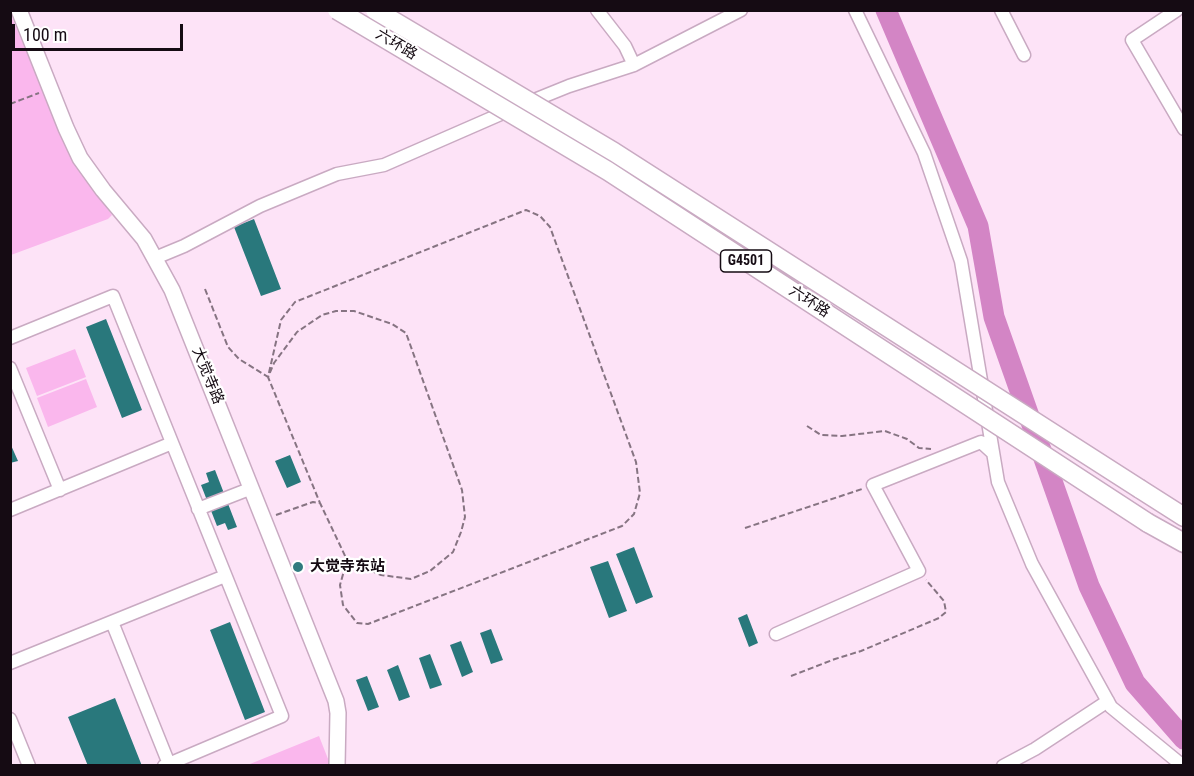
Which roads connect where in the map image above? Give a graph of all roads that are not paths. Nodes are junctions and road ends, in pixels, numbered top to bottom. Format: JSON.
{"nodes":[{"id":1,"x":19,"y":10,"type":"edge"},
{"id":2,"x":337,"y":10,"type":"edge"},
{"id":3,"x":375,"y":10,"type":"edge"},
{"id":4,"x":597,"y":10,"type":"edge"},
{"id":5,"x":741,"y":10,"type":"edge"},
{"id":6,"x":855,"y":10,"type":"edge"},
{"id":7,"x":1001,"y":10,"type":"edge"},
{"id":8,"x":1176,"y":10,"type":"edge"},
{"id":9,"x":1024,"y":55,"type":"dead end"},
{"id":10,"x":634,"y":65,"type":"junction"},
{"id":11,"x":1184,"y":129,"type":"edge"},
{"id":12,"x":155,"y":258,"type":"junction"},
{"id":13,"x":10,"y":338,"type":"edge"},
{"id":14,"x":10,"y":368,"type":"edge"},
{"id":15,"x":172,"y":443,"type":"junction"},
{"id":16,"x":993,"y":453,"type":"junction"},
{"id":17,"x":252,"y":488,"type":"junction"},
{"id":18,"x":60,"y":490,"type":"junction"},
{"id":19,"x":198,"y":509,"type":"junction"},
{"id":20,"x":10,"y":510,"type":"edge"},
{"id":21,"x":1184,"y":517,"type":"edge"},
{"id":22,"x":1184,"y":543,"type":"edge"},
{"id":23,"x":225,"y":576,"type":"junction"},
{"id":24,"x":112,"y":622,"type":"junction"},
{"id":25,"x":776,"y":634,"type":"dead end"},
{"id":26,"x":10,"y":663,"type":"edge"},
{"id":27,"x":1108,"y":701,"type":"junction"},
{"id":28,"x":10,"y":719,"type":"edge"},
{"id":29,"x":29,"y":765,"type":"edge"},
{"id":30,"x":166,"y":765,"type":"edge"},
{"id":31,"x":337,"y":765,"type":"edge"},
{"id":32,"x":1003,"y":765,"type":"edge"},
{"id":33,"x":1182,"y":765,"type":"edge"}],
"edges":[{"from":1,"to":12,"type":"main road","name":"大觉寺路"},
{"from":2,"to":22,"type":"highway","name":"六环路","number":"G4501","bridge":true},
{"from":3,"to":21,"type":"highway","name":"六环路","number":"G4501","bridge":true},
{"from":4,"to":10,"type":"street"},
{"from":5,"to":10,"type":"street"},
{"from":6,"to":16,"type":"street"},
{"from":7,"to":9,"type":"street"},
{"from":8,"to":11,"type":"street"},
{"from":10,"to":12,"type":"street"},
{"from":12,"to":17,"type":"main road","name":"大觉寺路"},
{"from":13,"to":15,"type":"street"},
{"from":14,"to":18,"type":"street"},
{"from":15,"to":18,"type":"street"},
{"from":15,"to":19,"type":"street"},
{"from":16,"to":25,"type":"street"},
{"from":16,"to":27,"type":"street"},
{"from":17,"to":19,"type":"street"},
{"from":17,"to":31,"type":"main road","name":"大觉寺路"},
{"from":18,"to":20,"type":"street"},
{"from":19,"to":23,"type":"street"},
{"from":23,"to":24,"type":"street"},
{"from":23,"to":30,"type":"street"},
{"from":24,"to":26,"type":"street"},
{"from":24,"to":30,"type":"street"},
{"from":27,"to":32,"type":"street"},
{"from":27,"to":33,"type":"street"},
{"from":28,"to":29,"type":"street"}]}
